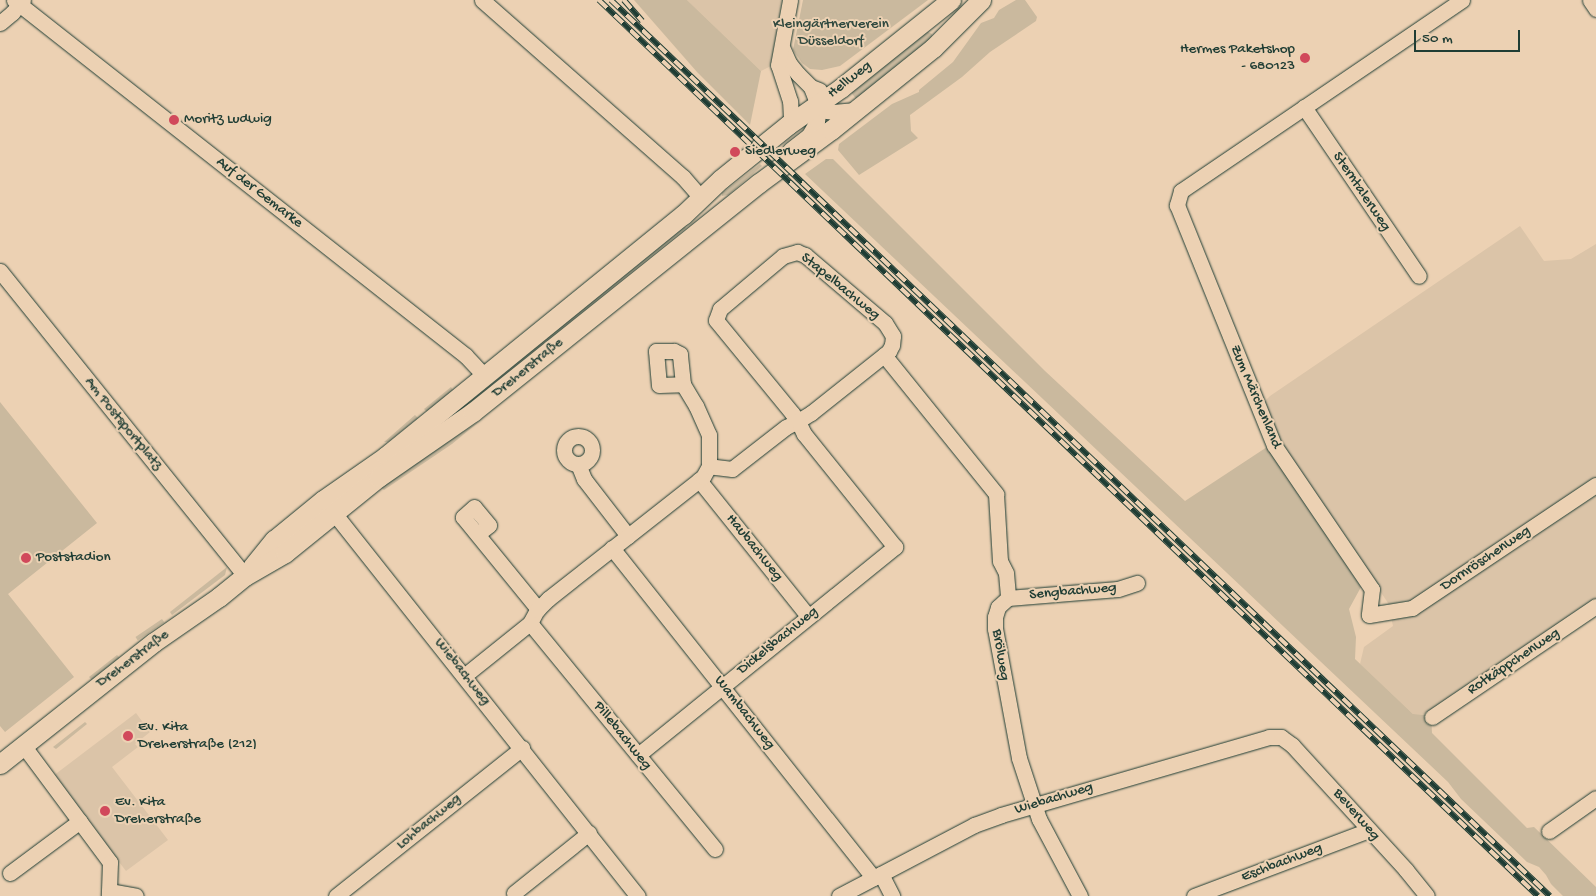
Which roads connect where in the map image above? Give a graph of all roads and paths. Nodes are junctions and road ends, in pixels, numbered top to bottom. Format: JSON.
{"nodes":[{"id":1,"x":482,"y":0,"type":"edge"},
{"id":2,"x":790,"y":0,"type":"edge"},
{"id":3,"x":951,"y":0,"type":"edge"},
{"id":4,"x":981,"y":0,"type":"edge"},
{"id":5,"x":1462,"y":0,"type":"edge"},
{"id":6,"x":1590,"y":0,"type":"edge"},
{"id":7,"x":19,"y":1,"type":"edge"},
{"id":8,"x":1596,"y":9,"type":"edge"},
{"id":9,"x":0,"y":23,"type":"edge"},
{"id":10,"x":782,"y":47,"type":"junction"},
{"id":11,"x":790,"y":101,"type":"junction"},
{"id":12,"x":815,"y":103,"type":"junction"},
{"id":13,"x":1304,"y":107,"type":"junction"},
{"id":14,"x":856,"y":110,"type":"junction"},
{"id":15,"x":788,"y":125,"type":"junction"},
{"id":16,"x":759,"y":183,"type":"junction"},
{"id":17,"x":701,"y":198,"type":"junction"},
{"id":18,"x":716,"y":217,"type":"junction"},
{"id":19,"x":0,"y":271,"type":"edge"},
{"id":20,"x":1419,"y":276,"type":"dead end"},
{"id":21,"x":884,"y":355,"type":"junction"},
{"id":22,"x":484,"y":375,"type":"junction"},
{"id":23,"x":683,"y":384,"type":"dead end"},
{"id":24,"x":499,"y":392,"type":"junction"},
{"id":25,"x":798,"y":421,"type":"junction"},
{"id":26,"x":386,"y":456,"type":"junction"},
{"id":27,"x":578,"y":464,"type":"dead end"},
{"id":28,"x":709,"y":466,"type":"junction"},
{"id":29,"x":699,"y":480,"type":"junction"},
{"id":30,"x":1596,"y":485,"type":"edge"},
{"id":31,"x":334,"y":512,"type":"junction"},
{"id":32,"x":478,"y":534,"type":"dead end"},
{"id":33,"x":628,"y":536,"type":"junction"},
{"id":34,"x":612,"y":548,"type":"junction"},
{"id":35,"x":895,"y":548,"type":"joint"},
{"id":36,"x":245,"y":576,"type":"junction"},
{"id":37,"x":1137,"y":583,"type":"dead end"},
{"id":38,"x":1008,"y":598,"type":"junction"},
{"id":39,"x":1596,"y":606,"type":"edge"},
{"id":40,"x":538,"y":609,"type":"junction"},
{"id":41,"x":1369,"y":615,"type":"joint"},
{"id":42,"x":808,"y":616,"type":"junction"},
{"id":43,"x":530,"y":623,"type":"junction"},
{"id":44,"x":464,"y":676,"type":"junction"},
{"id":45,"x":723,"y":686,"type":"junction"},
{"id":46,"x":1432,"y":717,"type":"dead end"},
{"id":47,"x":1280,"y":738,"type":"joint"},
{"id":48,"x":23,"y":745,"type":"junction"},
{"id":49,"x":522,"y":748,"type":"junction"},
{"id":50,"x":638,"y":754,"type":"junction"},
{"id":51,"x":0,"y":764,"type":"edge"},
{"id":52,"x":1596,"y":798,"type":"edge"},
{"id":53,"x":1034,"y":805,"type":"junction"},
{"id":54,"x":80,"y":821,"type":"junction"},
{"id":55,"x":1369,"y":830,"type":"junction"},
{"id":56,"x":1549,"y":831,"type":"dead end"},
{"id":57,"x":589,"y":833,"type":"junction"},
{"id":58,"x":714,"y":849,"type":"dead end"},
{"id":59,"x":10,"y":873,"type":"dead end"},
{"id":60,"x":878,"y":876,"type":"junction"},
{"id":61,"x":109,"y":893,"type":"edge"},
{"id":62,"x":514,"y":893,"type":"dead end"},
{"id":63,"x":136,"y":896,"type":"edge"},
{"id":64,"x":336,"y":896,"type":"edge"},
{"id":65,"x":638,"y":896,"type":"edge"},
{"id":66,"x":839,"y":896,"type":"edge"},
{"id":67,"x":892,"y":896,"type":"edge"},
{"id":68,"x":1080,"y":896,"type":"edge"},
{"id":69,"x":1194,"y":896,"type":"edge"},
{"id":70,"x":1427,"y":896,"type":"edge"}],
"edges":[{"from":1,"to":17,"type":"street"},
{"from":2,"to":10,"type":"street"},
{"from":3,"to":12,"type":"main road","name":"Hellweg"},
{"from":4,"to":14,"type":"main road","name":"Hellweg"},
{"from":5,"to":13,"type":"street"},
{"from":6,"to":8,"type":"street"},
{"from":7,"to":9,"type":"street"},
{"from":7,"to":22,"type":"street","name":"Auf der Gemarke"},
{"from":10,"to":11,"type":"street"},
{"from":10,"to":12,"type":"street"},
{"from":11,"to":12,"type":"street","name":"Hellweg"},
{"from":11,"to":15,"type":"street"},
{"from":12,"to":14,"type":"street","name":"Hellweg"},
{"from":12,"to":15,"type":"main road","name":"Hellweg"},
{"from":12,"to":16,"type":"street","name":"Hellweg"},
{"from":13,"to":20,"type":"street","name":"Sterntalerweg"},
{"from":13,"to":41,"type":"street","name":"Zum Märchenland"},
{"from":14,"to":16,"type":"main road","name":"Hellweg"},
{"from":15,"to":17,"type":"main road","name":"Hellweg"},
{"from":16,"to":18,"type":"main road","name":"Hellweg"},
{"from":17,"to":18,"type":"main road"},
{"from":17,"to":22,"type":"main road","name":"Dreherstraße"},
{"from":18,"to":24,"type":"main road","name":"Dreherstraße"},
{"from":19,"to":36,"type":"street","name":"Am Postsportplatz"},
{"from":21,"to":25,"type":"street"},
{"from":21,"to":25,"type":"street","name":"Stapelbachweg"},
{"from":21,"to":38,"type":"street"},
{"from":22,"to":24,"type":"main road","name":"Auf der Gemarke"},
{"from":22,"to":26,"type":"main road","name":"Dreherstraße"},
{"from":23,"to":28,"type":"street"},
{"from":24,"to":31,"type":"main road","name":"Dreherstraße"},
{"from":25,"to":28,"type":"street"},
{"from":25,"to":35,"type":"street","name":"Stapelbachweg"},
{"from":26,"to":31,"type":"street","name":"Dreherstraße"},
{"from":26,"to":36,"type":"main road","name":"Dreherstraße"},
{"from":27,"to":33,"type":"street"},
{"from":28,"to":29,"type":"street"},
{"from":29,"to":33,"type":"street"},
{"from":29,"to":42,"type":"street","name":"Haubachweg"},
{"from":30,"to":41,"type":"street","name":"Dornröschenweg"},
{"from":31,"to":36,"type":"main road","name":"Dreherstraße"},
{"from":31,"to":44,"type":"street","name":"Wiebachweg"},
{"from":32,"to":40,"type":"street"},
{"from":33,"to":34,"type":"street"},
{"from":34,"to":40,"type":"street"},
{"from":34,"to":45,"type":"street","name":"Wambachweg"},
{"from":35,"to":42,"type":"street","name":"Dickelsbachweg"},
{"from":36,"to":48,"type":"main road","name":"Dreherstraße"},
{"from":37,"to":38,"type":"street","name":"Sengbachweg"},
{"from":38,"to":53,"type":"street","name":"Brölweg"},
{"from":39,"to":46,"type":"street","name":"Rotkäppchenweg"},
{"from":40,"to":43,"type":"street"},
{"from":42,"to":45,"type":"street","name":"Dickelsbachweg"},
{"from":43,"to":44,"type":"street"},
{"from":43,"to":50,"type":"street","name":"Pillebachweg"},
{"from":44,"to":49,"type":"street","name":"Wiebachweg"},
{"from":45,"to":50,"type":"street","name":"Dickelsbachweg"},
{"from":45,"to":60,"type":"street","name":"Wambachweg"},
{"from":47,"to":53,"type":"street","name":"Wiebachweg"},
{"from":47,"to":55,"type":"street","name":"Beverweg"},
{"from":48,"to":51,"type":"main road","name":"Dreherstraße"},
{"from":48,"to":54,"type":"street"},
{"from":49,"to":57,"type":"street","name":"Wiebachweg"},
{"from":49,"to":64,"type":"street","name":"Lohbachweg"},
{"from":50,"to":58,"type":"street","name":"Pillebachweg"},
{"from":52,"to":56,"type":"street"},
{"from":53,"to":60,"type":"street","name":"Wiebachweg"},
{"from":53,"to":68,"type":"street","name":"Brölweg"},
{"from":54,"to":59,"type":"street"},
{"from":54,"to":61,"type":"street"},
{"from":55,"to":69,"type":"street","name":"Eschbachweg"},
{"from":55,"to":70,"type":"street","name":"Beverweg"},
{"from":57,"to":62,"type":"street"},
{"from":57,"to":65,"type":"street","name":"Wiebachweg"},
{"from":60,"to":66,"type":"street","name":"Wiebachweg"},
{"from":60,"to":67,"type":"street","name":"Wambachweg"},
{"from":61,"to":63,"type":"street"}]}
